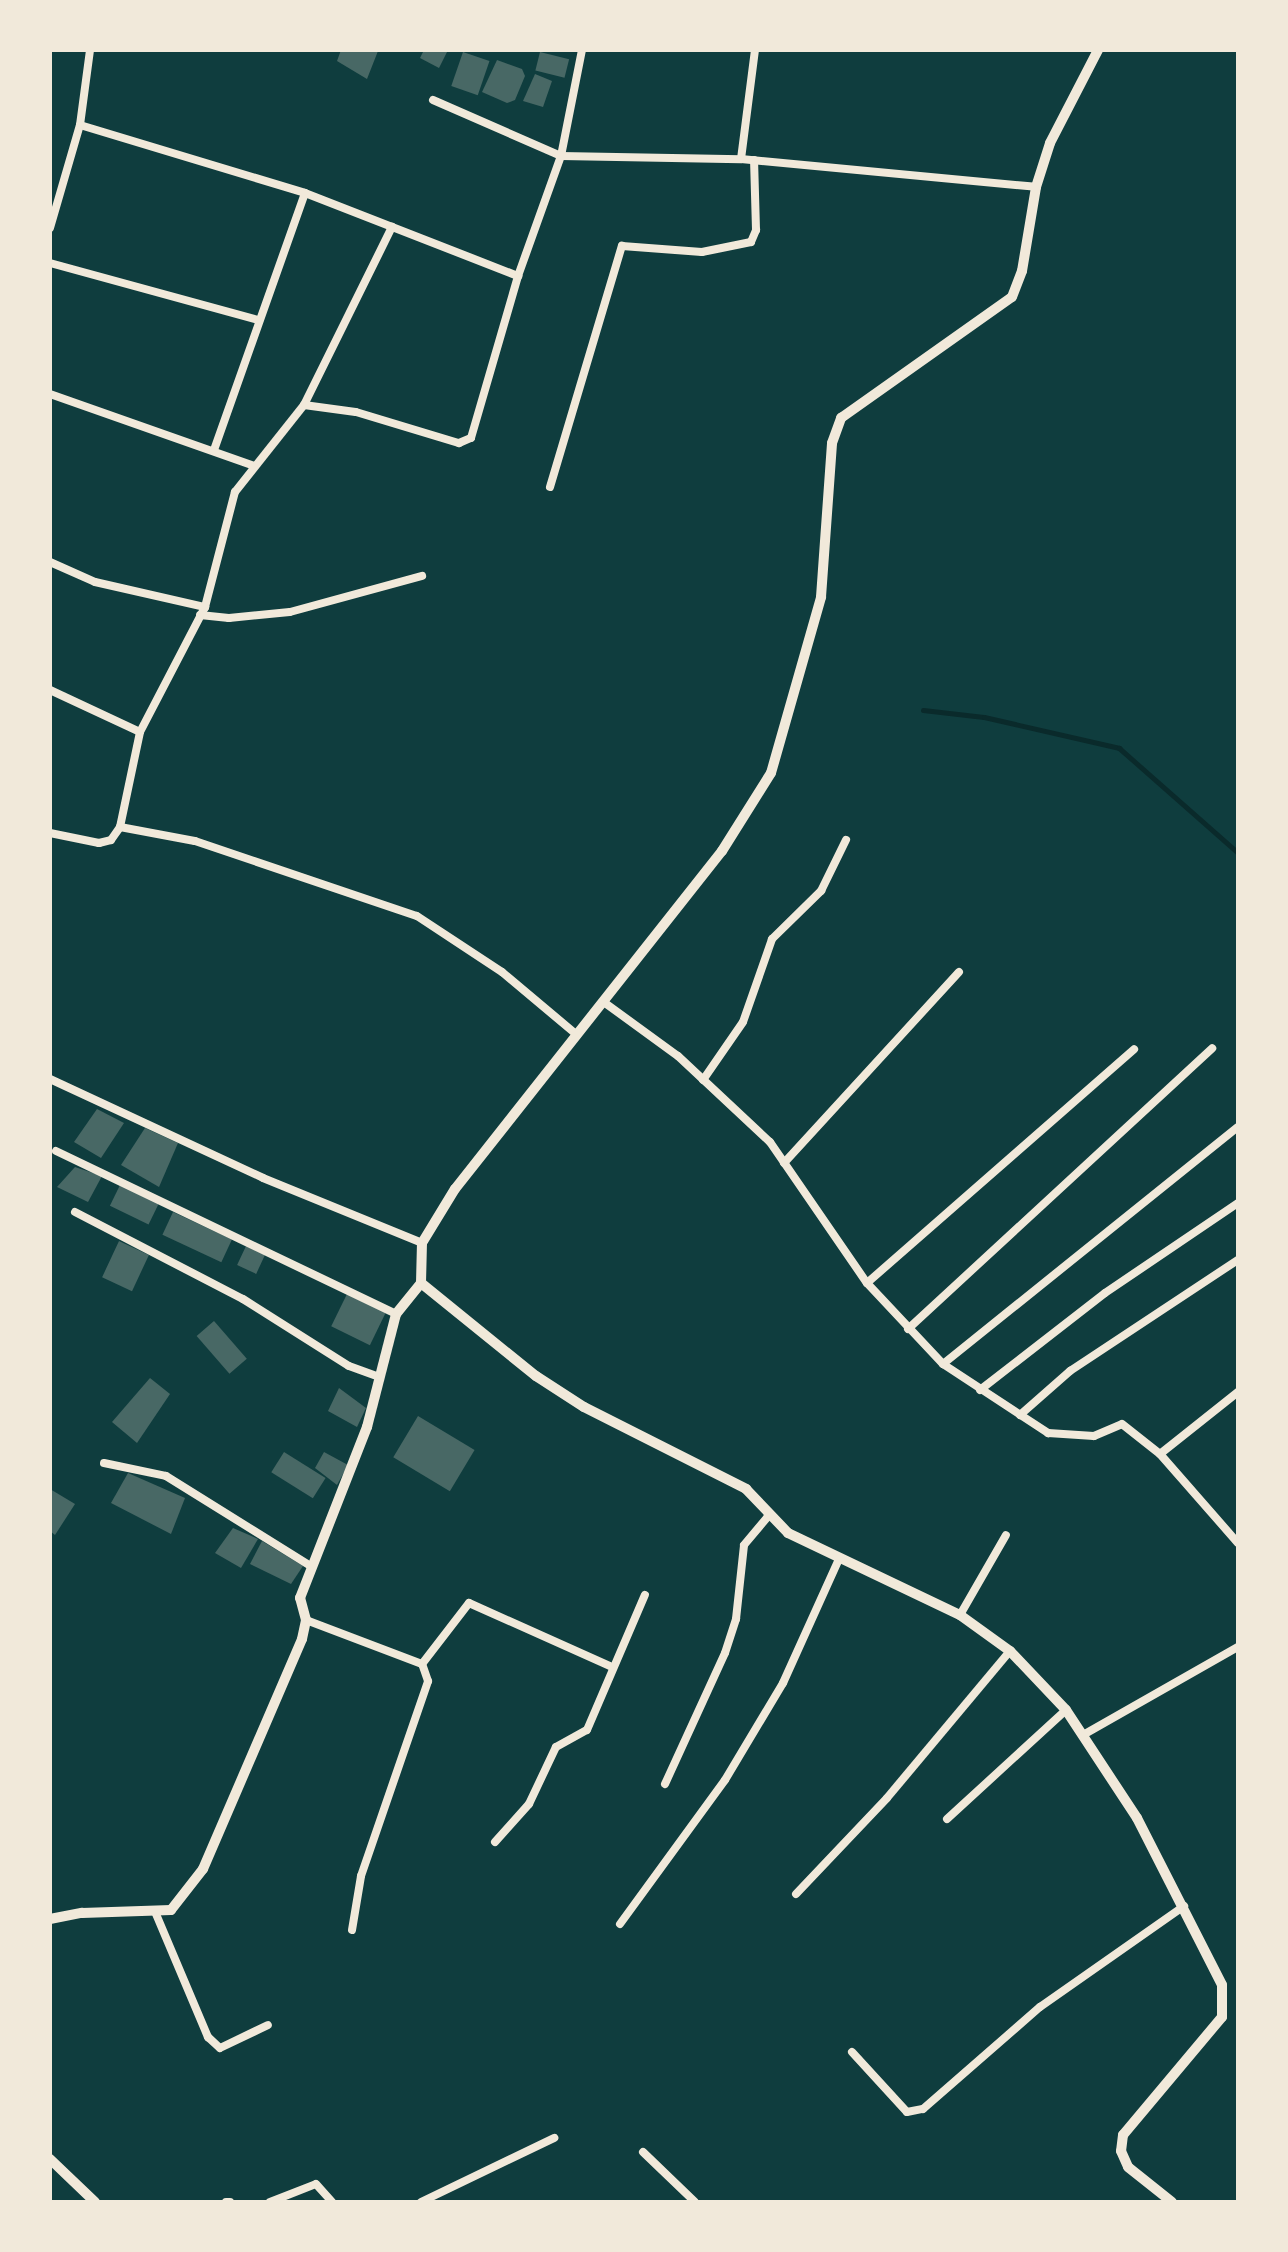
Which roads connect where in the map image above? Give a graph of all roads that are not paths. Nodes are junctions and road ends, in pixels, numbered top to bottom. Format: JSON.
{"nodes":[{"id":1,"x":90,"y":50,"type":"edge"},
{"id":2,"x":755,"y":50,"type":"edge"},
{"id":3,"x":1098,"y":50,"type":"edge"},
{"id":4,"x":584,"y":51,"type":"edge"},
{"id":5,"x":433,"y":100,"type":"dead end"},
{"id":6,"x":80,"y":125,"type":"junction"},
{"id":7,"x":561,"y":156,"type":"junction"},
{"id":8,"x":741,"y":159,"type":"junction"},
{"id":9,"x":754,"y":160,"type":"junction"},
{"id":10,"x":1036,"y":187,"type":"junction"},
{"id":11,"x":305,"y":193,"type":"junction"},
{"id":12,"x":392,"y":227,"type":"junction"},
{"id":13,"x":50,"y":228,"type":"edge"},
{"id":14,"x":50,"y":263,"type":"edge"},
{"id":15,"x":518,"y":276,"type":"junction"},
{"id":16,"x":259,"y":320,"type":"junction"},
{"id":17,"x":50,"y":394,"type":"edge"},
{"id":18,"x":304,"y":405,"type":"junction"},
{"id":19,"x":214,"y":450,"type":"junction"},
{"id":20,"x":254,"y":466,"type":"junction"},
{"id":21,"x":550,"y":487,"type":"dead end"},
{"id":22,"x":50,"y":562,"type":"edge"},
{"id":23,"x":422,"y":576,"type":"dead end"},
{"id":24,"x":203,"y":611,"type":"junction"},
{"id":25,"x":50,"y":690,"type":"edge"},
{"id":26,"x":140,"y":732,"type":"junction"},
{"id":27,"x":120,"y":827,"type":"junction"},
{"id":28,"x":50,"y":833,"type":"edge"},
{"id":29,"x":846,"y":840,"type":"dead end"},
{"id":30,"x":959,"y":972,"type":"dead end"},
{"id":31,"x":605,"y":1003,"type":"junction"},
{"id":32,"x":577,"y":1035,"type":"junction"},
{"id":33,"x":1212,"y":1048,"type":"dead end"},
{"id":34,"x":1134,"y":1049,"type":"dead end"},
{"id":35,"x":50,"y":1079,"type":"edge"},
{"id":36,"x":703,"y":1080,"type":"junction"},
{"id":37,"x":1238,"y":1127,"type":"edge"},
{"id":38,"x":56,"y":1151,"type":"dead end"},
{"id":39,"x":784,"y":1163,"type":"junction"},
{"id":40,"x":1238,"y":1203,"type":"edge"},
{"id":41,"x":75,"y":1212,"type":"dead end"},
{"id":42,"x":422,"y":1243,"type":"junction"},
{"id":43,"x":1238,"y":1260,"type":"edge"},
{"id":44,"x":421,"y":1283,"type":"junction"},
{"id":45,"x":867,"y":1283,"type":"junction"},
{"id":46,"x":396,"y":1314,"type":"junction"},
{"id":47,"x":908,"y":1329,"type":"junction"},
{"id":48,"x":943,"y":1364,"type":"junction"},
{"id":49,"x":380,"y":1377,"type":"junction"},
{"id":50,"x":980,"y":1390,"type":"junction"},
{"id":51,"x":1238,"y":1392,"type":"edge"},
{"id":52,"x":1020,"y":1415,"type":"junction"},
{"id":53,"x":1160,"y":1454,"type":"junction"},
{"id":54,"x":104,"y":1463,"type":"dead end"},
{"id":55,"x":770,"y":1514,"type":"junction"},
{"id":56,"x":1006,"y":1535,"type":"dead end"},
{"id":57,"x":1238,"y":1543,"type":"edge"},
{"id":58,"x":838,"y":1561,"type":"junction"},
{"id":59,"x":312,"y":1567,"type":"junction"},
{"id":60,"x":645,"y":1595,"type":"dead end"},
{"id":61,"x":960,"y":1615,"type":"junction"},
{"id":62,"x":306,"y":1620,"type":"junction"},
{"id":63,"x":1238,"y":1647,"type":"edge"},
{"id":64,"x":1010,"y":1651,"type":"junction"},
{"id":65,"x":422,"y":1664,"type":"junction"},
{"id":66,"x":610,"y":1666,"type":"junction"},
{"id":67,"x":1066,"y":1710,"type":"junction"},
{"id":68,"x":1083,"y":1735,"type":"junction"},
{"id":69,"x":665,"y":1784,"type":"dead end"},
{"id":70,"x":947,"y":1819,"type":"dead end"},
{"id":71,"x":495,"y":1842,"type":"dead end"},
{"id":72,"x":796,"y":1894,"type":"dead end"},
{"id":73,"x":1184,"y":1906,"type":"junction"},
{"id":74,"x":156,"y":1914,"type":"junction"},
{"id":75,"x":50,"y":1919,"type":"edge"},
{"id":76,"x":620,"y":1924,"type":"dead end"},
{"id":77,"x":352,"y":1930,"type":"dead end"},
{"id":78,"x":268,"y":2025,"type":"dead end"},
{"id":79,"x":852,"y":2052,"type":"dead end"},
{"id":80,"x":554,"y":2138,"type":"dead end"},
{"id":81,"x":643,"y":2152,"type":"dead end"},
{"id":82,"x":50,"y":2159,"type":"edge"},
{"id":83,"x":95,"y":2202,"type":"edge"},
{"id":84,"x":270,"y":2202,"type":"edge"},
{"id":85,"x":332,"y":2202,"type":"edge"},
{"id":86,"x":421,"y":2202,"type":"edge"},
{"id":87,"x":695,"y":2202,"type":"edge"},
{"id":88,"x":1172,"y":2202,"type":"edge"}],
"edges":[{"from":1,"to":6,"type":"street"},
{"from":2,"to":8,"type":"street"},
{"from":3,"to":10,"type":"street"},
{"from":4,"to":7,"type":"street"},
{"from":5,"to":7,"type":"street"},
{"from":6,"to":11,"type":"street"},
{"from":6,"to":13,"type":"street"},
{"from":7,"to":8,"type":"street"},
{"from":7,"to":15,"type":"street"},
{"from":8,"to":9,"type":"street"},
{"from":9,"to":10,"type":"street"},
{"from":9,"to":21,"type":"street"},
{"from":10,"to":31,"type":"street"},
{"from":11,"to":12,"type":"street"},
{"from":11,"to":16,"type":"street"},
{"from":12,"to":15,"type":"street"},
{"from":12,"to":18,"type":"street"},
{"from":14,"to":16,"type":"street"},
{"from":15,"to":18,"type":"street"},
{"from":16,"to":19,"type":"street"},
{"from":17,"to":19,"type":"street"},
{"from":18,"to":20,"type":"street"},
{"from":19,"to":20,"type":"street"},
{"from":20,"to":24,"type":"street"},
{"from":22,"to":24,"type":"street"},
{"from":23,"to":24,"type":"street"},
{"from":24,"to":26,"type":"street"},
{"from":25,"to":26,"type":"street"},
{"from":26,"to":27,"type":"street"},
{"from":27,"to":28,"type":"street"},
{"from":27,"to":32,"type":"street"},
{"from":29,"to":36,"type":"street"},
{"from":30,"to":39,"type":"street"},
{"from":31,"to":32,"type":"street"},
{"from":31,"to":36,"type":"street"},
{"from":32,"to":42,"type":"street"},
{"from":33,"to":47,"type":"street"},
{"from":34,"to":45,"type":"street"},
{"from":35,"to":42,"type":"street"},
{"from":36,"to":39,"type":"street"},
{"from":37,"to":48,"type":"street"},
{"from":38,"to":46,"type":"street"},
{"from":39,"to":45,"type":"street"},
{"from":40,"to":50,"type":"street"},
{"from":41,"to":49,"type":"street"},
{"from":42,"to":44,"type":"street"},
{"from":43,"to":52,"type":"street"},
{"from":44,"to":46,"type":"street"},
{"from":44,"to":55,"type":"street"},
{"from":45,"to":47,"type":"street"},
{"from":46,"to":49,"type":"street"},
{"from":47,"to":48,"type":"street"},
{"from":48,"to":50,"type":"street"},
{"from":49,"to":59,"type":"street"},
{"from":50,"to":52,"type":"street"},
{"from":51,"to":53,"type":"street"},
{"from":52,"to":53,"type":"street"},
{"from":53,"to":57,"type":"street"},
{"from":54,"to":59,"type":"street"},
{"from":55,"to":58,"type":"street"},
{"from":55,"to":69,"type":"street"},
{"from":56,"to":61,"type":"street"},
{"from":58,"to":61,"type":"street"},
{"from":58,"to":76,"type":"street"},
{"from":59,"to":62,"type":"street"},
{"from":60,"to":66,"type":"street"},
{"from":61,"to":64,"type":"street"},
{"from":62,"to":65,"type":"street"},
{"from":62,"to":74,"type":"street"},
{"from":63,"to":68,"type":"street"},
{"from":64,"to":67,"type":"street"},
{"from":64,"to":72,"type":"street"},
{"from":65,"to":66,"type":"street"},
{"from":65,"to":77,"type":"street"},
{"from":66,"to":71,"type":"street"},
{"from":67,"to":68,"type":"street"},
{"from":67,"to":70,"type":"street"},
{"from":68,"to":73,"type":"street"},
{"from":73,"to":79,"type":"street"},
{"from":73,"to":88,"type":"street"},
{"from":74,"to":75,"type":"street"},
{"from":74,"to":78,"type":"street"},
{"from":80,"to":86,"type":"street"},
{"from":81,"to":87,"type":"street"},
{"from":82,"to":83,"type":"street"},
{"from":84,"to":85,"type":"street"}]}
